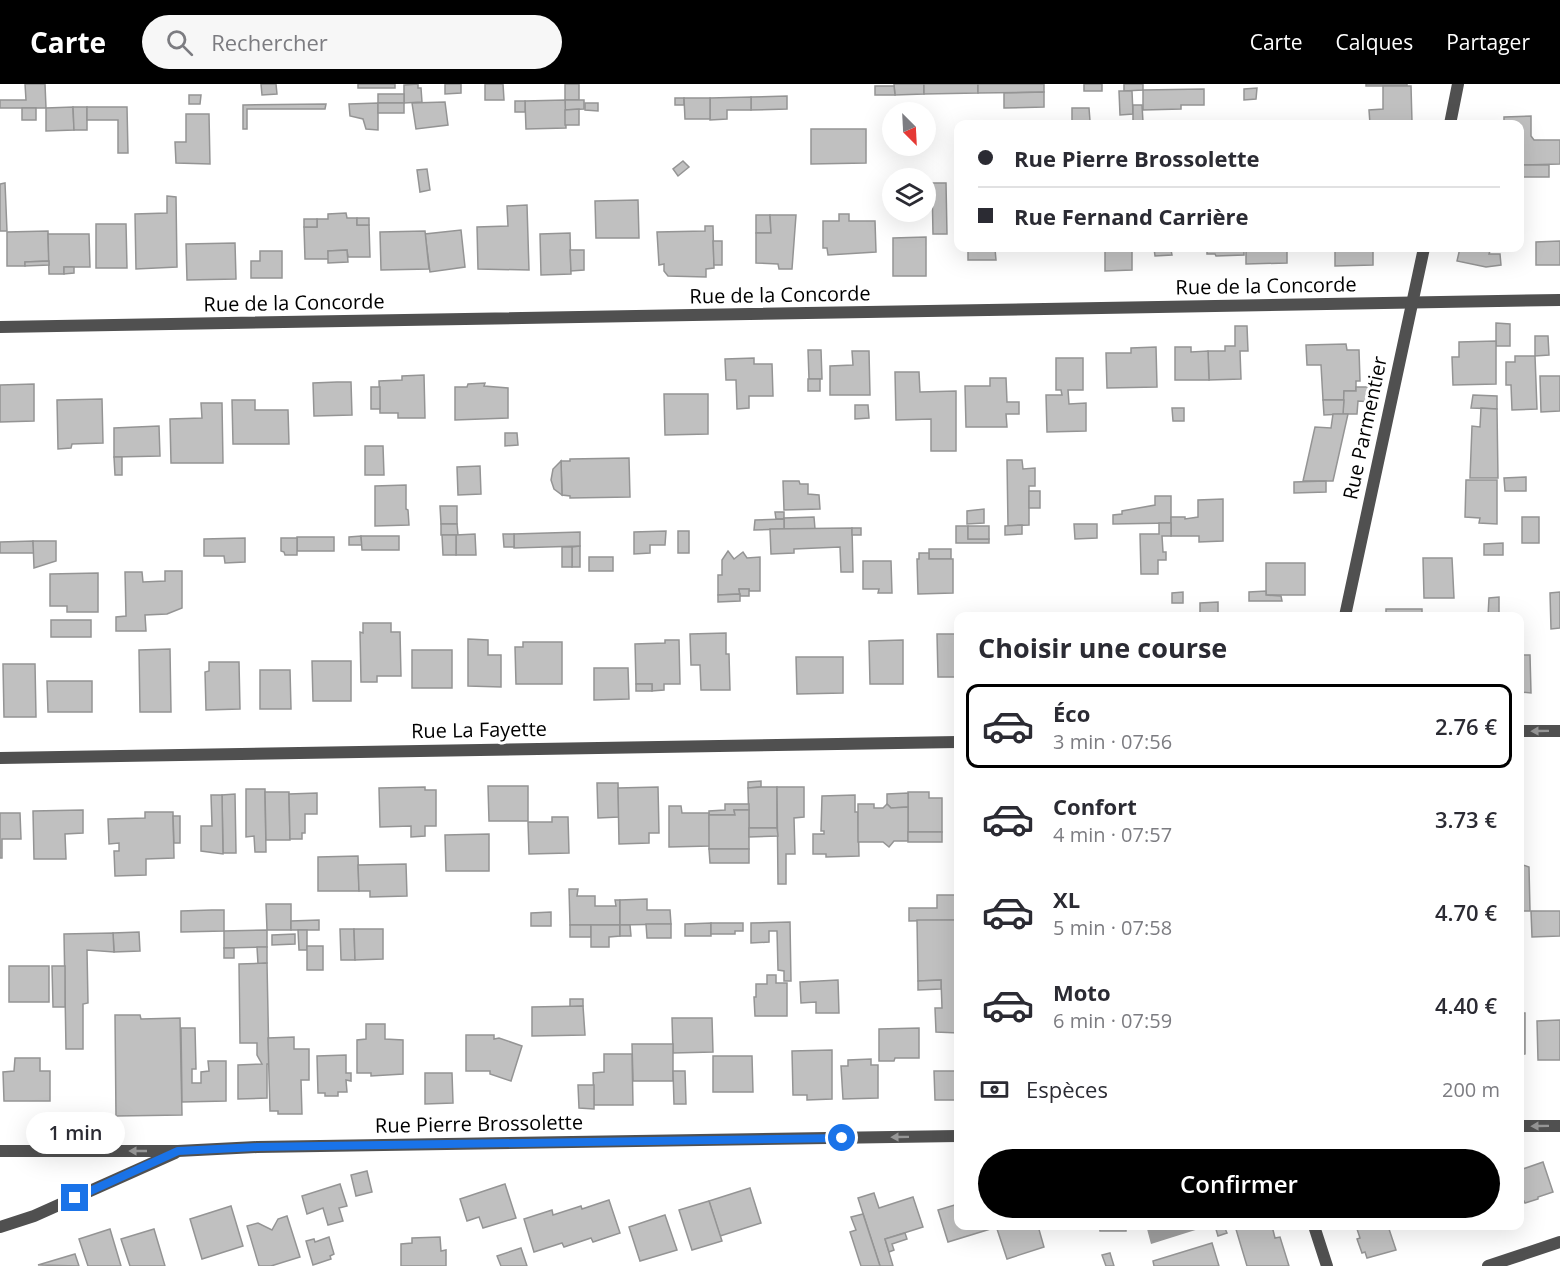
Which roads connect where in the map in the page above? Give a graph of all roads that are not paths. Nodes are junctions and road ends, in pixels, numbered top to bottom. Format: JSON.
{"nodes":[{"id":1,"x":1458,"y":84,"type":"edge"},
{"id":2,"x":1451,"y":120,"type":"edge"},
{"id":3,"x":1423,"y":252,"type":"edge"},
{"id":4,"x":1560,"y":300,"type":"edge"},
{"id":5,"x":1412,"y":302,"type":"junction"},
{"id":6,"x":0,"y":327,"type":"edge"},
{"id":7,"x":1346,"y":612,"type":"edge"},
{"id":8,"x":1524,"y":731,"type":"edge"},
{"id":9,"x":1560,"y":731,"type":"edge"},
{"id":10,"x":954,"y":742,"type":"edge"},
{"id":11,"x":0,"y":758,"type":"edge"},
{"id":12,"x":1524,"y":1126,"type":"edge"},
{"id":13,"x":1560,"y":1126,"type":"edge"},
{"id":14,"x":954,"y":1136,"type":"edge"},
{"id":15,"x":0,"y":1151,"type":"edge"},
{"id":16,"x":178,"y":1151,"type":"junction"},
{"id":17,"x":0,"y":1227,"type":"edge"},
{"id":18,"x":1315,"y":1230,"type":"edge"},
{"id":19,"x":1560,"y":1242,"type":"edge"},
{"id":20,"x":1327,"y":1266,"type":"edge"},
{"id":21,"x":1488,"y":1266,"type":"edge"}],
"edges":[{"from":1,"to":2,"type":"street"},
{"from":3,"to":5,"type":"street","name":"Rue Parmentier"},
{"from":4,"to":5,"type":"street","name":"Rue de la Concorde"},
{"from":5,"to":6,"type":"street","name":"Rue de la Concorde"},
{"from":5,"to":7,"type":"street","name":"Rue Parmentier"},
{"from":9,"to":8,"type":"street","one_way":true},
{"from":10,"to":11,"type":"street","name":"Rue La Fayette"},
{"from":13,"to":12,"type":"street","one_way":true},
{"from":14,"to":16,"type":"street","name":"Rue Pierre Brossolette","one_way":true},
{"from":16,"to":15,"type":"street","name":"Rue Pierre Brossolette","one_way":true},
{"from":16,"to":17,"type":"street"},
{"from":18,"to":20,"type":"street"},
{"from":19,"to":21,"type":"street"}]}
